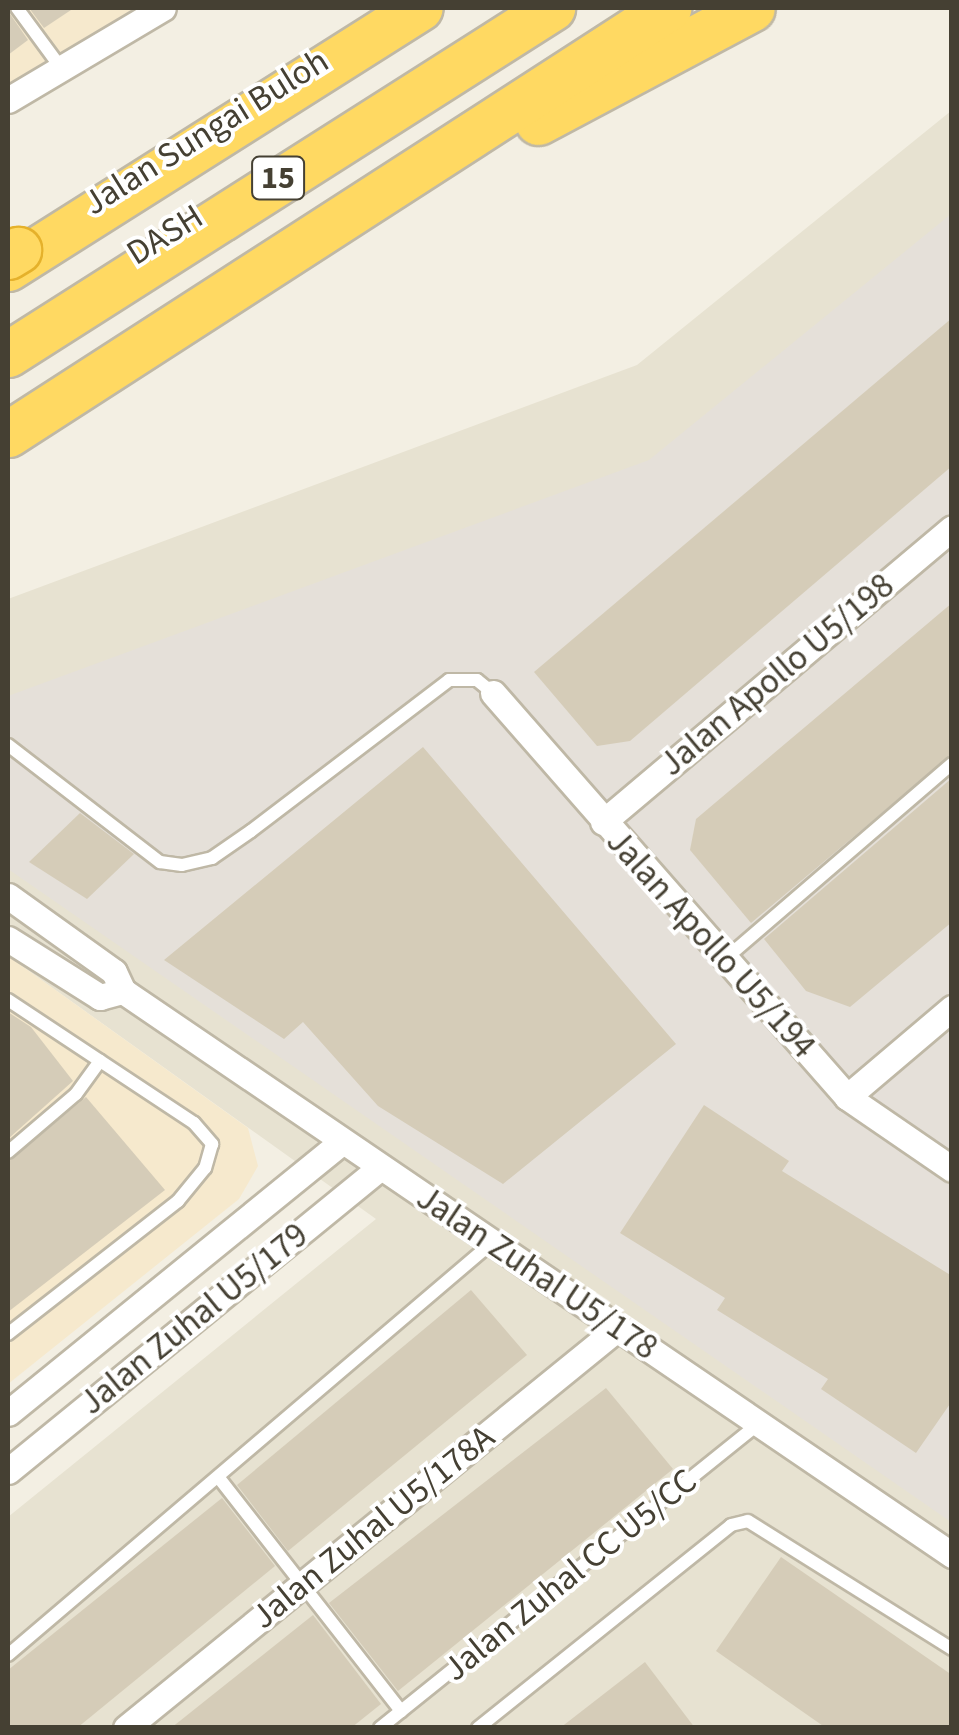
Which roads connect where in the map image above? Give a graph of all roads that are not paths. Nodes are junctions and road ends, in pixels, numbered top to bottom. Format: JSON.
{"nodes":[{"id":1,"x":18,"y":8,"type":"edge"},
{"id":2,"x":163,"y":8,"type":"edge"},
{"id":3,"x":406,"y":8,"type":"edge"},
{"id":4,"x":420,"y":8,"type":"edge"},
{"id":5,"x":529,"y":8,"type":"edge"},
{"id":6,"x":552,"y":8,"type":"edge"},
{"id":7,"x":668,"y":8,"type":"edge"},
{"id":8,"x":752,"y":8,"type":"edge"},
{"id":9,"x":61,"y":68,"type":"junction"},
{"id":10,"x":8,"y":100,"type":"edge"},
{"id":11,"x":10,"y":258,"type":"edge"},
{"id":12,"x":206,"y":300,"type":"junction"},
{"id":13,"x":8,"y":339,"type":"edge"},
{"id":14,"x":8,"y":354,"type":"edge"},
{"id":15,"x":8,"y":434,"type":"edge"},
{"id":16,"x":952,"y":528,"type":"edge"},
{"id":17,"x":493,"y":693,"type":"joint"},
{"id":18,"x":8,"y":745,"type":"edge"},
{"id":19,"x":952,"y":764,"type":"edge"},
{"id":20,"x":603,"y":822,"type":"junction"},
{"id":21,"x":11,"y":907,"type":"edge"},
{"id":22,"x":8,"y":939,"type":"edge"},
{"id":23,"x":725,"y":959,"type":"junction"},
{"id":24,"x":123,"y":991,"type":"junction"},
{"id":25,"x":8,"y":1000,"type":"edge"},
{"id":26,"x":952,"y":1008,"type":"edge"},
{"id":27,"x":100,"y":1061,"type":"junction"},
{"id":28,"x":847,"y":1097,"type":"junction"},
{"id":29,"x":341,"y":1142,"type":"junction"},
{"id":30,"x":8,"y":1152,"type":"edge"},
{"id":31,"x":380,"y":1168,"type":"junction"},
{"id":32,"x":952,"y":1169,"type":"edge"},
{"id":33,"x":494,"y":1241,"type":"junction"},
{"id":34,"x":619,"y":1328,"type":"junction"},
{"id":35,"x":8,"y":1334,"type":"edge"},
{"id":36,"x":8,"y":1413,"type":"edge"},
{"id":37,"x":759,"y":1424,"type":"junction"},
{"id":38,"x":8,"y":1471,"type":"edge"},
{"id":39,"x":220,"y":1478,"type":"junction"},
{"id":40,"x":952,"y":1555,"type":"edge"},
{"id":41,"x":302,"y":1584,"type":"junction"},
{"id":42,"x":952,"y":1649,"type":"edge"},
{"id":43,"x":8,"y":1655,"type":"edge"},
{"id":44,"x":401,"y":1711,"type":"junction"},
{"id":45,"x":126,"y":1728,"type":"edge"},
{"id":46,"x":380,"y":1728,"type":"edge"},
{"id":47,"x":478,"y":1728,"type":"edge"}],
"edges":[{"from":1,"to":9,"type":"lane"},
{"from":2,"to":9,"type":"street"},
{"from":3,"to":11,"type":"highway","name":"Jalan Sungai Buloh","number":"15"},
{"from":4,"to":11,"type":"highway","name":"DASH"},
{"from":5,"to":13,"type":"highway","name":"DASH"},
{"from":6,"to":14,"type":"highway","number":"15"},
{"from":7,"to":12,"type":"highway"},
{"from":8,"to":12,"type":"highway"},
{"from":9,"to":10,"type":"street"},
{"from":12,"to":15,"type":"highway"},
{"from":16,"to":20,"type":"street","name":"Jalan Apollo U5/198"},
{"from":17,"to":18,"type":"lane"},
{"from":17,"to":20,"type":"street","name":"Jalan Apollo U5/194"},
{"from":19,"to":23,"type":"lane"},
{"from":20,"to":23,"type":"street","name":"Jalan Apollo U5/194"},
{"from":21,"to":24,"type":"street"},
{"from":22,"to":24,"type":"street"},
{"from":23,"to":28,"type":"street","name":"Jalan Apollo U5/194"},
{"from":24,"to":29,"type":"street","name":"Jalan Zuhal U5/178"},
{"from":25,"to":27,"type":"lane"},
{"from":26,"to":28,"type":"street"},
{"from":27,"to":30,"type":"lane"},
{"from":27,"to":35,"type":"lane"},
{"from":28,"to":32,"type":"street","name":"Jalan Apollo U5/194"},
{"from":29,"to":31,"type":"street","name":"Jalan Zuhal U5/178"},
{"from":29,"to":36,"type":"street","name":"Jalan Zuhal U5/179"},
{"from":31,"to":33,"type":"street","name":"Jalan Zuhal U5/178"},
{"from":31,"to":38,"type":"street","name":"Jalan Zuhal U5/179"},
{"from":33,"to":34,"type":"street","name":"Jalan Zuhal U5/178"},
{"from":33,"to":39,"type":"lane"},
{"from":34,"to":37,"type":"street","name":"Jalan Zuhal U5/178"},
{"from":34,"to":41,"type":"street","name":"Jalan Zuhal U5/178A"},
{"from":37,"to":40,"type":"street","name":"Jalan Zuhal U5/178"},
{"from":37,"to":44,"type":"lane","name":"Jalan Zuhal CC U5/CC"},
{"from":39,"to":41,"type":"lane"},
{"from":39,"to":43,"type":"lane"},
{"from":41,"to":44,"type":"lane"},
{"from":41,"to":45,"type":"street","name":"Jalan Zuhal U5/178A"},
{"from":42,"to":47,"type":"lane"},
{"from":44,"to":46,"type":"lane","name":"Jalan Zuhal CC U5/CC"}]}
